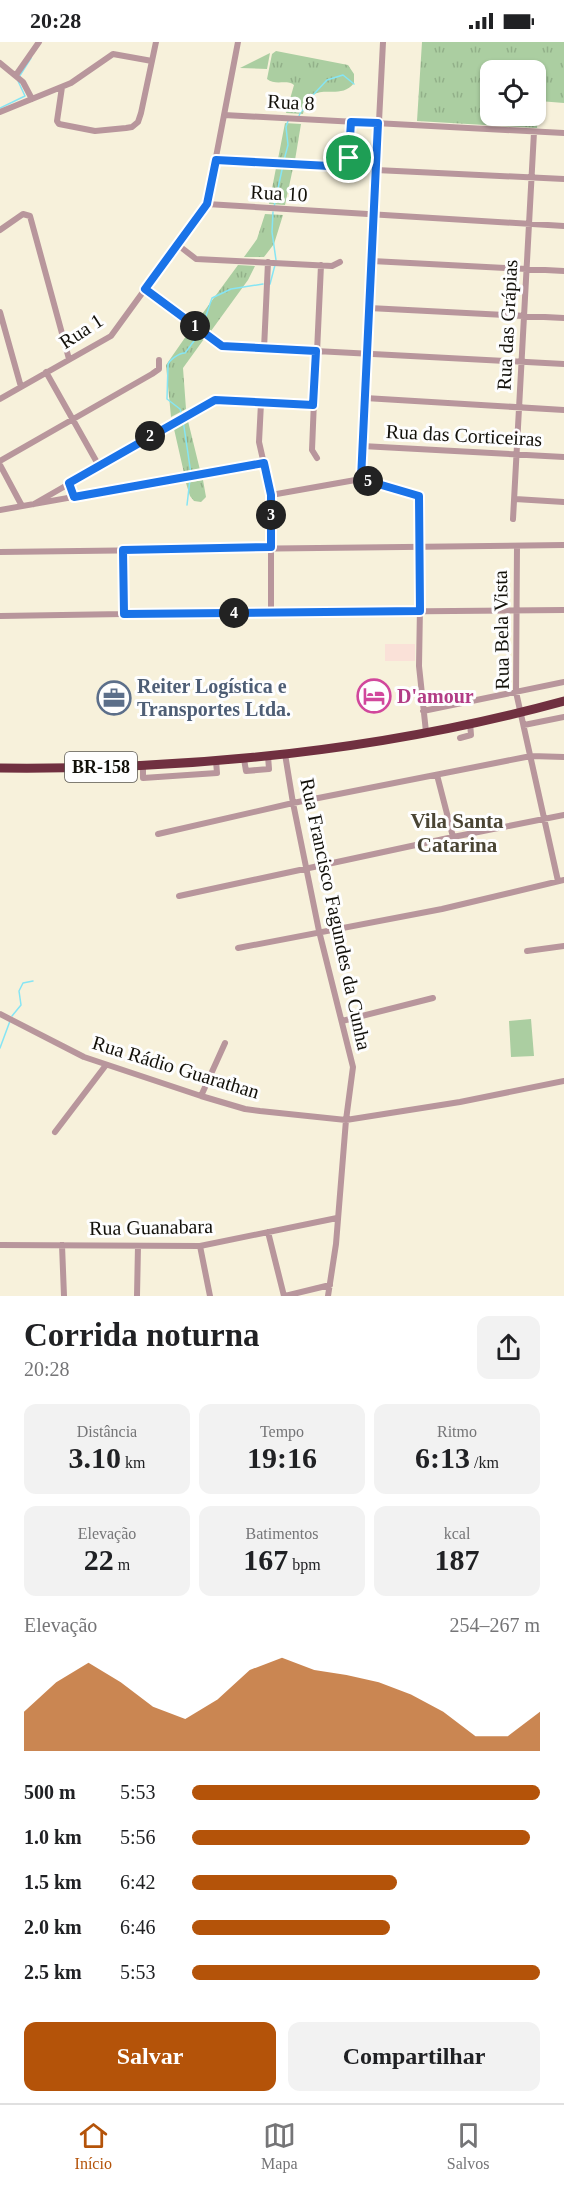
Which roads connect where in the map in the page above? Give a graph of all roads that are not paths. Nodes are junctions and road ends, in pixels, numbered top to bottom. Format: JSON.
{"nodes":[{"id":1,"x":39,"y":42,"type":"edge"},
{"id":2,"x":156,"y":42,"type":"edge"},
{"id":3,"x":238,"y":42,"type":"edge"},
{"id":4,"x":381,"y":42,"type":"edge"},
{"id":5,"x":152,"y":60,"type":"junction"},
{"id":6,"x":0,"y":63,"type":"edge"},
{"id":7,"x":16,"y":75,"type":"junction"},
{"id":8,"x":62,"y":87,"type":"junction"},
{"id":9,"x":32,"y":99,"type":"junction"},
{"id":10,"x":0,"y":112,"type":"edge"},
{"id":11,"x":224,"y":115,"type":"junction"},
{"id":12,"x":353,"y":122,"type":"junction"},
{"id":13,"x":378,"y":123,"type":"junction"},
{"id":14,"x":534,"y":132,"type":"junction"},
{"id":15,"x":564,"y":133,"type":"edge"},
{"id":16,"x":216,"y":160,"type":"junction"},
{"id":17,"x":376,"y":170,"type":"junction"},
{"id":18,"x":532,"y":177,"type":"junction"},
{"id":19,"x":564,"y":179,"type":"edge"},
{"id":20,"x":207,"y":204,"type":"junction"},
{"id":21,"x":374,"y":215,"type":"junction"},
{"id":22,"x":529,"y":224,"type":"junction"},
{"id":23,"x":564,"y":226,"type":"edge"},
{"id":24,"x":0,"y":230,"type":"edge"},
{"id":25,"x":178,"y":244,"type":"junction"},
{"id":26,"x":372,"y":261,"type":"junction"},
{"id":27,"x":268,"y":262,"type":"junction"},
{"id":28,"x":340,"y":262,"type":"dead end"},
{"id":29,"x":321,"y":265,"type":"junction"},
{"id":30,"x":527,"y":269,"type":"junction"},
{"id":31,"x":564,"y":271,"type":"edge"},
{"id":32,"x":145,"y":289,"type":"junction"},
{"id":33,"x":369,"y":308,"type":"junction"},
{"id":34,"x":0,"y":312,"type":"edge"},
{"id":35,"x":524,"y":316,"type":"junction"},
{"id":36,"x":564,"y":318,"type":"edge"},
{"id":37,"x":264,"y":349,"type":"junction"},
{"id":38,"x":316,"y":352,"type":"junction"},
{"id":39,"x":367,"y":354,"type":"junction"},
{"id":40,"x":69,"y":359,"type":"junction"},
{"id":41,"x":159,"y":360,"type":"dead end"},
{"id":42,"x":522,"y":362,"type":"junction"},
{"id":43,"x":564,"y":364,"type":"edge"},
{"id":44,"x":46,"y":372,"type":"junction"},
{"id":45,"x":21,"y":387,"type":"junction"},
{"id":46,"x":365,"y":398,"type":"junction"},
{"id":47,"x":0,"y":399,"type":"edge"},
{"id":48,"x":261,"y":402,"type":"junction"},
{"id":49,"x":313,"y":405,"type":"junction"},
{"id":50,"x":519,"y":407,"type":"junction"},
{"id":51,"x":564,"y":410,"type":"edge"},
{"id":52,"x":73,"y":420,"type":"junction"},
{"id":53,"x":363,"y":446,"type":"junction"},
{"id":54,"x":517,"y":454,"type":"junction"},
{"id":55,"x":564,"y":457,"type":"edge"},
{"id":56,"x":317,"y":458,"type":"dead end"},
{"id":57,"x":0,"y":463,"type":"edge"},
{"id":58,"x":264,"y":463,"type":"junction"},
{"id":59,"x":99,"y":466,"type":"junction"},
{"id":60,"x":361,"y":479,"type":"junction"},
{"id":61,"x":69,"y":483,"type":"junction"},
{"id":62,"x":271,"y":495,"type":"junction"},
{"id":63,"x":74,"y":497,"type":"junction"},
{"id":64,"x":514,"y":499,"type":"junction"},
{"id":65,"x":564,"y":502,"type":"edge"},
{"id":66,"x":34,"y":504,"type":"junction"},
{"id":67,"x":22,"y":506,"type":"junction"},
{"id":68,"x":0,"y":510,"type":"edge"},
{"id":69,"x":513,"y":519,"type":"dead end"},
{"id":70,"x":564,"y":545,"type":"edge"},
{"id":71,"x":517,"y":546,"type":"junction"},
{"id":72,"x":271,"y":547,"type":"junction"},
{"id":73,"x":421,"y":547,"type":"junction"},
{"id":74,"x":123,"y":550,"type":"junction"},
{"id":75,"x":0,"y":552,"type":"edge"},
{"id":76,"x":564,"y":610,"type":"edge"},
{"id":77,"x":420,"y":611,"type":"junction"},
{"id":78,"x":516,"y":611,"type":"junction"},
{"id":79,"x":271,"y":612,"type":"junction"},
{"id":80,"x":124,"y":614,"type":"junction"},
{"id":81,"x":0,"y":616,"type":"edge"},
{"id":82,"x":563,"y":684,"type":"edge"},
{"id":83,"x":516,"y":692,"type":"junction"},
{"id":84,"x":564,"y":701,"type":"edge"},
{"id":85,"x":423,"y":711,"type":"junction"},
{"id":86,"x":522,"y":712,"type":"junction"},
{"id":87,"x":564,"y":717,"type":"edge"},
{"id":88,"x":470,"y":723,"type":"junction"},
{"id":89,"x":524,"y":725,"type":"junction"},
{"id":90,"x":426,"y":732,"type":"junction"},
{"id":91,"x":460,"y":738,"type":"dead end"},
{"id":92,"x":285,"y":754,"type":"junction"},
{"id":93,"x":531,"y":756,"type":"junction"},
{"id":94,"x":564,"y":757,"type":"edge"},
{"id":95,"x":216,"y":761,"type":"junction"},
{"id":96,"x":189,"y":762,"type":"junction"},
{"id":97,"x":160,"y":764,"type":"junction"},
{"id":98,"x":143,"y":766,"type":"junction"},
{"id":99,"x":0,"y":768,"type":"edge"},
{"id":100,"x":188,"y":775,"type":"junction"},
{"id":101,"x":437,"y":775,"type":"junction"},
{"id":102,"x":160,"y":777,"type":"junction"},
{"id":103,"x":292,"y":803,"type":"junction"},
{"id":104,"x":564,"y":815,"type":"edge"},
{"id":105,"x":545,"y":819,"type":"junction"},
{"id":106,"x":158,"y":834,"type":"dead end"},
{"id":107,"x":453,"y":837,"type":"junction"},
{"id":108,"x":306,"y":868,"type":"junction"},
{"id":109,"x":561,"y":881,"type":"edge"},
{"id":110,"x":179,"y":896,"type":"dead end"},
{"id":111,"x":319,"y":931,"type":"junction"},
{"id":112,"x":564,"y":946,"type":"edge"},
{"id":113,"x":238,"y":948,"type":"dead end"},
{"id":114,"x":527,"y":951,"type":"dead end"},
{"id":115,"x":433,"y":998,"type":"dead end"},
{"id":116,"x":0,"y":1014,"type":"edge"},
{"id":117,"x":342,"y":1022,"type":"junction"},
{"id":118,"x":225,"y":1043,"type":"dead end"},
{"id":119,"x":106,"y":1065,"type":"junction"},
{"id":120,"x":564,"y":1081,"type":"edge"},
{"id":121,"x":201,"y":1096,"type":"junction"},
{"id":122,"x":346,"y":1120,"type":"junction"},
{"id":123,"x":55,"y":1132,"type":"dead end"},
{"id":124,"x":337,"y":1218,"type":"junction"},
{"id":125,"x":268,"y":1232,"type":"junction"},
{"id":126,"x":0,"y":1245,"type":"edge"},
{"id":127,"x":62,"y":1245,"type":"junction"},
{"id":128,"x":138,"y":1246,"type":"junction"},
{"id":129,"x":200,"y":1246,"type":"junction"},
{"id":130,"x":330,"y":1285,"type":"junction"},
{"id":131,"x":64,"y":1296,"type":"edge"},
{"id":132,"x":137,"y":1296,"type":"edge"},
{"id":133,"x":210,"y":1296,"type":"edge"},
{"id":134,"x":284,"y":1296,"type":"edge"},
{"id":135,"x":328,"y":1296,"type":"edge"}],
"edges":[{"from":1,"to":7,"type":"street"},
{"from":2,"to":5,"type":"street"},
{"from":3,"to":11,"type":"street","name":"Rua 1"},
{"from":4,"to":13,"type":"street"},
{"from":5,"to":8,"type":"street"},
{"from":5,"to":8,"type":"street"},
{"from":6,"to":7,"type":"street"},
{"from":7,"to":9,"type":"street"},
{"from":8,"to":9,"type":"street"},
{"from":9,"to":10,"type":"street"},
{"from":11,"to":12,"type":"street","name":"Rua 8"},
{"from":11,"to":16,"type":"street","name":"Rua 1"},
{"from":12,"to":13,"type":"street","name":"Rua 8"},
{"from":12,"to":16,"type":"street"},
{"from":13,"to":14,"type":"street","name":"Rua 8"},
{"from":13,"to":17,"type":"street"},
{"from":14,"to":15,"type":"street","name":"Rua 8"},
{"from":14,"to":18,"type":"street","name":"Rua das Grápias"},
{"from":16,"to":20,"type":"street","name":"Rua 1"},
{"from":17,"to":18,"type":"street"},
{"from":17,"to":21,"type":"street"},
{"from":18,"to":19,"type":"street"},
{"from":18,"to":22,"type":"street","name":"Rua das Grápias"},
{"from":20,"to":21,"type":"street","name":"Rua 10"},
{"from":20,"to":25,"type":"street","name":"Rua 1"},
{"from":21,"to":22,"type":"street","name":"Rua 10"},
{"from":21,"to":26,"type":"street"},
{"from":22,"to":23,"type":"street","name":"Rua 10"},
{"from":22,"to":30,"type":"street","name":"Rua das Grápias"},
{"from":24,"to":40,"type":"street"},
{"from":25,"to":27,"type":"street"},
{"from":25,"to":32,"type":"street","name":"Rua 1"},
{"from":26,"to":30,"type":"street"},
{"from":26,"to":33,"type":"street"},
{"from":27,"to":29,"type":"street"},
{"from":27,"to":37,"type":"street"},
{"from":28,"to":29,"type":"street"},
{"from":29,"to":38,"type":"street"},
{"from":30,"to":31,"type":"street"},
{"from":30,"to":35,"type":"street","name":"Rua das Grápias"},
{"from":32,"to":37,"type":"street"},
{"from":32,"to":40,"type":"street","name":"Rua 1"},
{"from":33,"to":35,"type":"street"},
{"from":33,"to":39,"type":"street"},
{"from":34,"to":45,"type":"street"},
{"from":35,"to":36,"type":"street"},
{"from":35,"to":42,"type":"street","name":"Rua das Grápias"},
{"from":37,"to":38,"type":"street"},
{"from":38,"to":39,"type":"street"},
{"from":38,"to":49,"type":"street"},
{"from":39,"to":42,"type":"street"},
{"from":39,"to":46,"type":"street"},
{"from":40,"to":44,"type":"street","name":"Rua 1"},
{"from":41,"to":52,"type":"street"},
{"from":42,"to":43,"type":"street"},
{"from":42,"to":50,"type":"street","name":"Rua das Grápias"},
{"from":44,"to":45,"type":"street","name":"Rua 1"},
{"from":44,"to":52,"type":"street"},
{"from":45,"to":47,"type":"street","name":"Rua 1"},
{"from":46,"to":50,"type":"street"},
{"from":46,"to":53,"type":"street"},
{"from":48,"to":49,"type":"street"},
{"from":48,"to":58,"type":"street"},
{"from":48,"to":59,"type":"street"},
{"from":49,"to":56,"type":"street"},
{"from":50,"to":51,"type":"street"},
{"from":50,"to":54,"type":"street","name":"Rua das Grápias"},
{"from":52,"to":57,"type":"street"},
{"from":52,"to":59,"type":"street"},
{"from":53,"to":54,"type":"street","name":"Rua das Corticeiras"},
{"from":53,"to":60,"type":"street"},
{"from":54,"to":55,"type":"street","name":"Rua das Corticeiras"},
{"from":54,"to":64,"type":"street","name":"Rua das Grápias"},
{"from":57,"to":67,"type":"street"},
{"from":58,"to":62,"type":"street"},
{"from":58,"to":63,"type":"street"},
{"from":59,"to":61,"type":"street"},
{"from":60,"to":62,"type":"street"},
{"from":60,"to":73,"type":"street"},
{"from":61,"to":63,"type":"street"},
{"from":61,"to":66,"type":"street"},
{"from":62,"to":72,"type":"street"},
{"from":63,"to":66,"type":"street"},
{"from":64,"to":65,"type":"street"},
{"from":64,"to":69,"type":"street","name":"Rua das Grápias"},
{"from":66,"to":67,"type":"street"},
{"from":67,"to":68,"type":"street"},
{"from":70,"to":71,"type":"street"},
{"from":71,"to":73,"type":"street"},
{"from":71,"to":78,"type":"street","name":"Rua Bela Vista"},
{"from":72,"to":73,"type":"street"},
{"from":72,"to":74,"type":"street"},
{"from":72,"to":79,"type":"street"},
{"from":73,"to":77,"type":"street"},
{"from":74,"to":75,"type":"street"},
{"from":74,"to":80,"type":"street"},
{"from":76,"to":78,"type":"street"},
{"from":77,"to":78,"type":"street"},
{"from":77,"to":79,"type":"street"},
{"from":77,"to":85,"type":"street"},
{"from":78,"to":83,"type":"street","name":"Rua Bela Vista"},
{"from":79,"to":80,"type":"street"},
{"from":80,"to":81,"type":"street"},
{"from":82,"to":83,"type":"street"},
{"from":83,"to":85,"type":"street"},
{"from":83,"to":86,"type":"street","name":"Rua Bela Vista"},
{"from":84,"to":86,"type":"highway","number":"BR-158"},
{"from":85,"to":90,"type":"street"},
{"from":86,"to":88,"type":"highway","number":"BR-158"},
{"from":86,"to":89,"type":"street","name":"Rua Bela Vista"},
{"from":87,"to":89,"type":"street"},
{"from":88,"to":90,"type":"highway","number":"BR-158"},
{"from":88,"to":91,"type":"street"},
{"from":89,"to":93,"type":"street","name":"Rua Bela Vista"},
{"from":90,"to":92,"type":"highway","number":"BR-158"},
{"from":92,"to":95,"type":"highway","number":"BR-158"},
{"from":92,"to":103,"type":"street","name":"Rua Francisco Fagundes da Cunha"},
{"from":93,"to":94,"type":"street"},
{"from":93,"to":101,"type":"street"},
{"from":93,"to":105,"type":"street","name":"Rua Bela Vista"},
{"from":95,"to":96,"type":"highway","number":"BR-158"},
{"from":95,"to":100,"type":"street"},
{"from":96,"to":97,"type":"highway","number":"BR-158"},
{"from":96,"to":100,"type":"street"},
{"from":97,"to":98,"type":"highway","number":"BR-158"},
{"from":97,"to":102,"type":"street"},
{"from":98,"to":99,"type":"highway","number":"BR-158"},
{"from":98,"to":102,"type":"street"},
{"from":100,"to":102,"type":"street"},
{"from":101,"to":103,"type":"street"},
{"from":101,"to":107,"type":"street"},
{"from":103,"to":106,"type":"street"},
{"from":103,"to":108,"type":"street","name":"Rua Francisco Fagundes da Cunha"},
{"from":104,"to":105,"type":"street"},
{"from":105,"to":107,"type":"street"},
{"from":105,"to":109,"type":"street","name":"Rua Bela Vista"},
{"from":107,"to":108,"type":"street"},
{"from":108,"to":110,"type":"street"},
{"from":108,"to":111,"type":"street","name":"Rua Francisco Fagundes da Cunha"},
{"from":109,"to":111,"type":"street"},
{"from":111,"to":113,"type":"street"},
{"from":111,"to":117,"type":"street","name":"Rua Francisco Fagundes da Cunha"},
{"from":112,"to":114,"type":"street"},
{"from":115,"to":117,"type":"street"},
{"from":116,"to":119,"type":"street","name":"Rua Rádio Guarathan"},
{"from":117,"to":122,"type":"street","name":"Rua Francisco Fagundes da Cunha"},
{"from":118,"to":121,"type":"street"},
{"from":119,"to":121,"type":"street","name":"Rua Rádio Guarathan"},
{"from":119,"to":123,"type":"street"},
{"from":120,"to":122,"type":"street","name":"Rua Rádio Guarathan"},
{"from":121,"to":122,"type":"street","name":"Rua Rádio Guarathan"},
{"from":122,"to":124,"type":"street","name":"Rua Francisco Fagundes da Cunha"},
{"from":124,"to":125,"type":"street","name":"Rua Guanabara"},
{"from":124,"to":130,"type":"street","name":"Rua Francisco Fagundes da Cunha"},
{"from":125,"to":129,"type":"street","name":"Rua Guanabara"},
{"from":125,"to":134,"type":"street"},
{"from":126,"to":127,"type":"street","name":"Rua Guanabara"},
{"from":127,"to":128,"type":"street","name":"Rua Guanabara"},
{"from":127,"to":131,"type":"street"},
{"from":128,"to":129,"type":"street","name":"Rua Guanabara"},
{"from":128,"to":132,"type":"street"},
{"from":129,"to":133,"type":"street"},
{"from":130,"to":134,"type":"street"},
{"from":130,"to":135,"type":"street","name":"Rua Francisco Fagundes da Cunha"}]}
